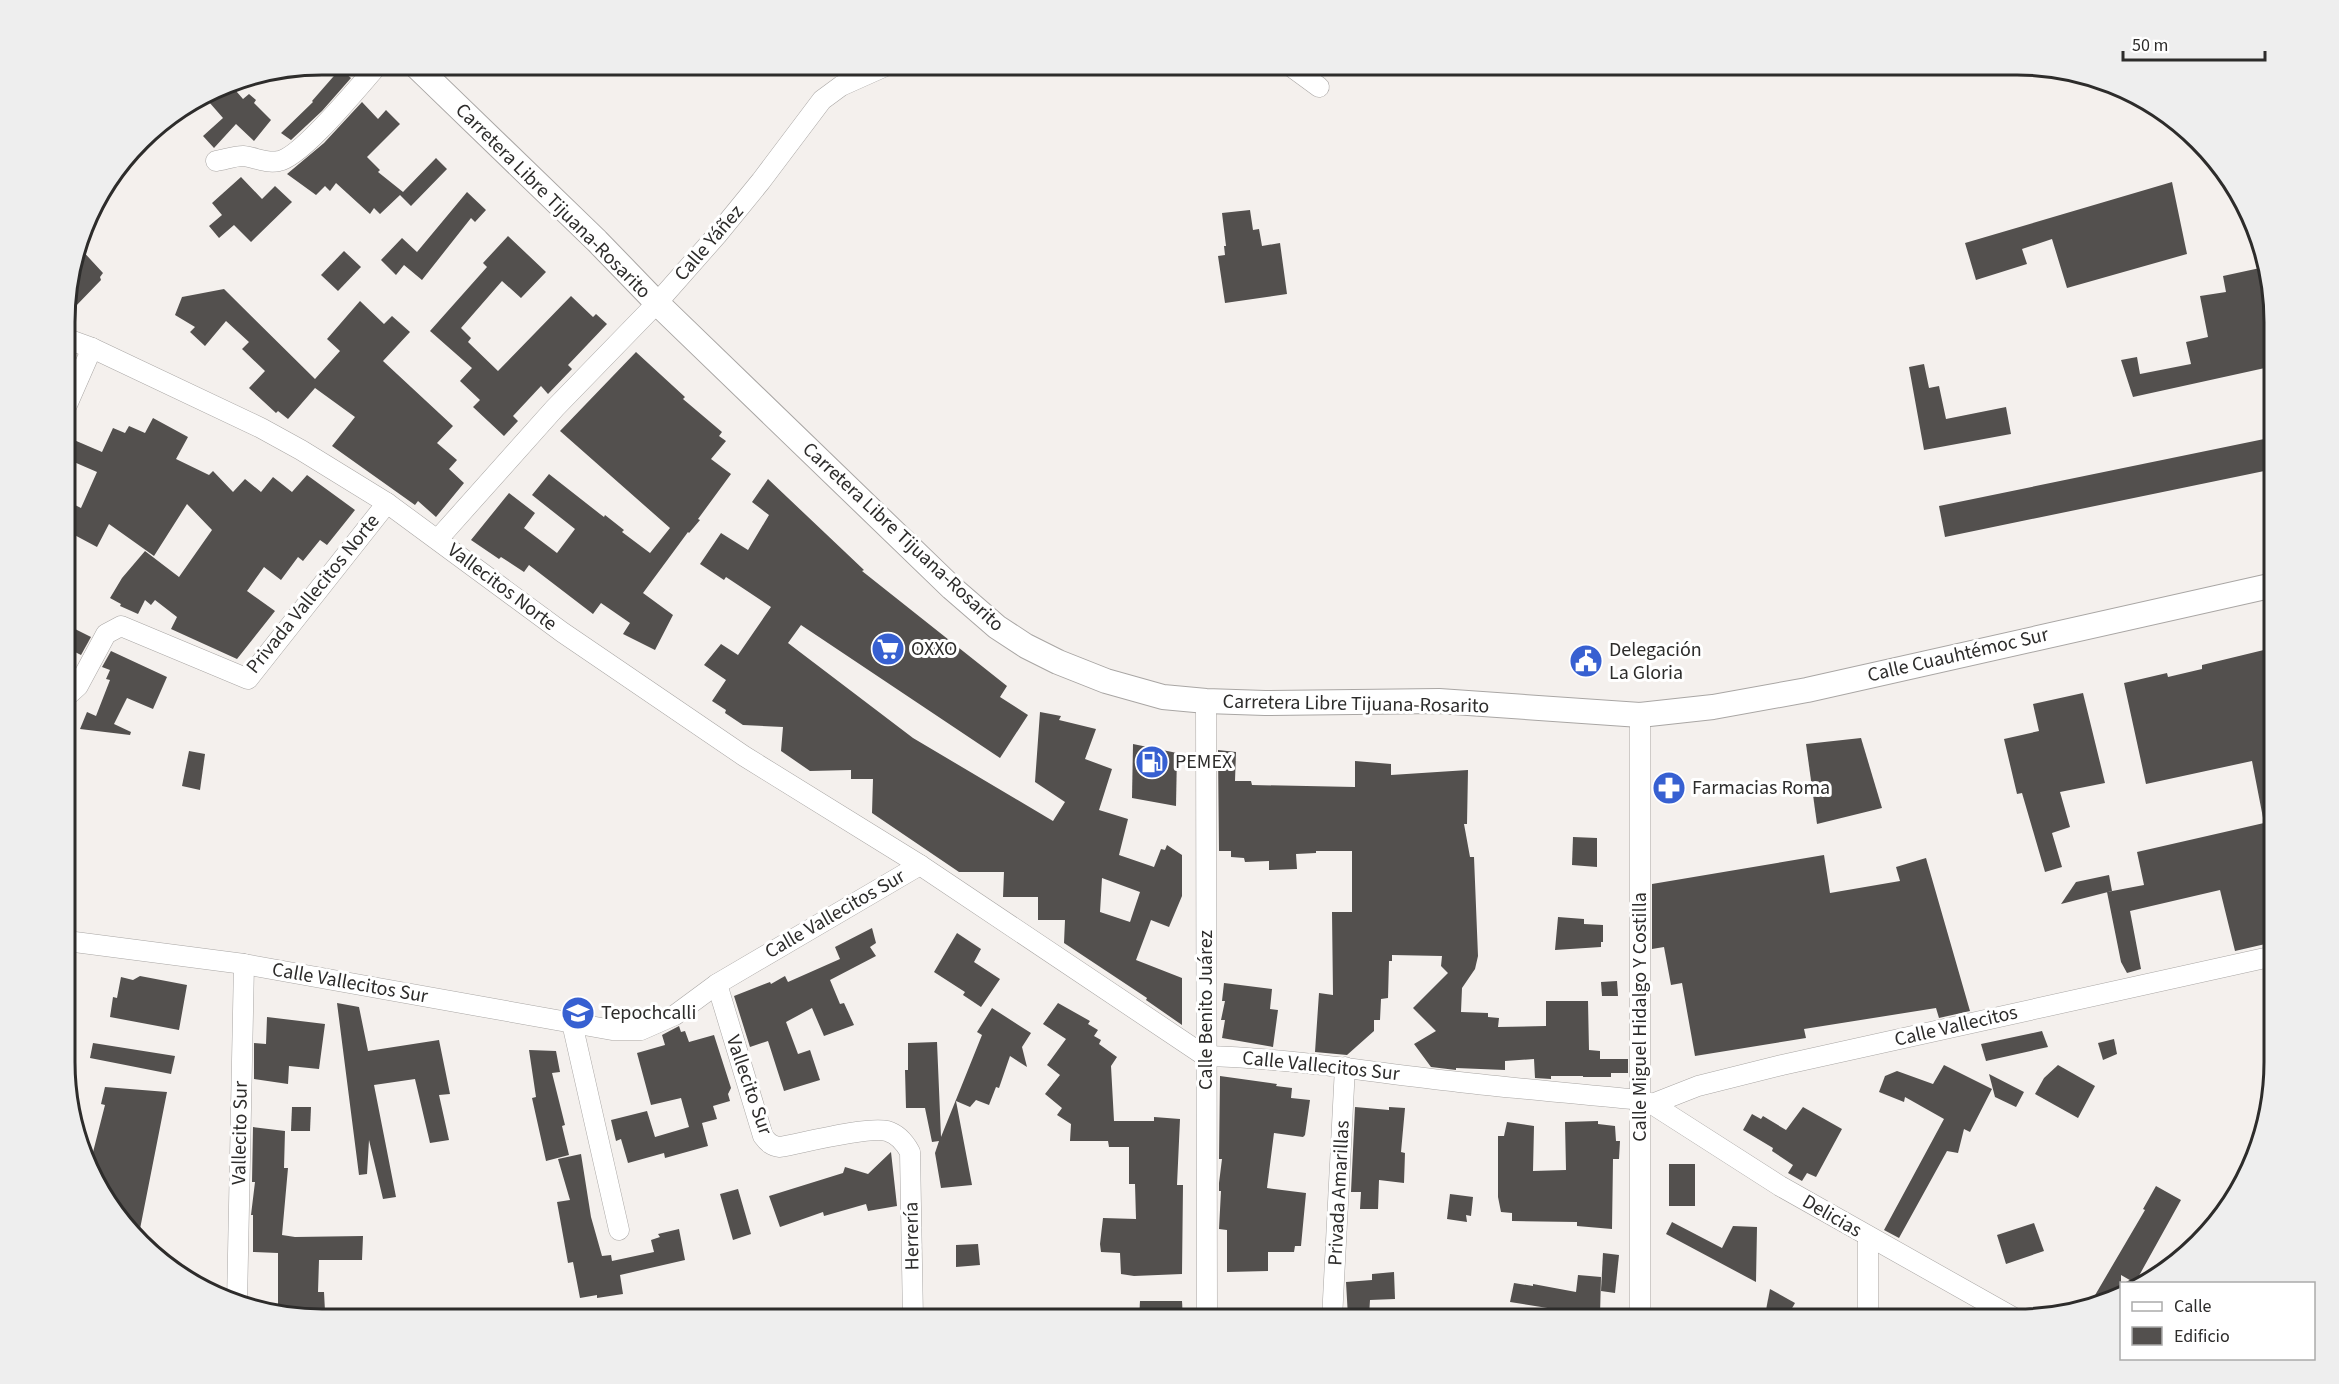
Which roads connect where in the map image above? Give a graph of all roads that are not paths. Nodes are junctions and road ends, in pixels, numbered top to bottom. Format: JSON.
{"nodes":[{"id":1,"x":368,"y":75,"type":"edge"},
{"id":2,"x":426,"y":75,"type":"edge"},
{"id":3,"x":864,"y":75,"type":"edge"},
{"id":4,"x":1303,"y":75,"type":"edge"},
{"id":5,"x":1317,"y":75,"type":"edge"},
{"id":6,"x":216,"y":162,"type":"dead end"},
{"id":7,"x":657,"y":303,"type":"junction"},
{"id":8,"x":75,"y":342,"type":"edge"},
{"id":9,"x":92,"y":348,"type":"junction"},
{"id":10,"x":75,"y":387,"type":"edge"},
{"id":11,"x":387,"y":503,"type":"junction"},
{"id":12,"x":438,"y":539,"type":"junction"},
{"id":13,"x":2264,"y":587,"type":"edge"},
{"id":14,"x":75,"y":689,"type":"edge"},
{"id":15,"x":1206,"y":701,"type":"junction"},
{"id":16,"x":1640,"y":715,"type":"junction"},
{"id":17,"x":920,"y":865,"type":"junction"},
{"id":18,"x":75,"y":942,"type":"edge"},
{"id":19,"x":2264,"y":958,"type":"edge"},
{"id":20,"x":244,"y":964,"type":"junction"},
{"id":21,"x":717,"y":984,"type":"junction"},
{"id":22,"x":572,"y":1023,"type":"junction"},
{"id":23,"x":1205,"y":1056,"type":"junction"},
{"id":24,"x":1345,"y":1067,"type":"junction"},
{"id":25,"x":1646,"y":1102,"type":"junction"},
{"id":26,"x":910,"y":1152,"type":"joint"},
{"id":27,"x":619,"y":1230,"type":"dead end"},
{"id":28,"x":1868,"y":1236,"type":"junction"},
{"id":29,"x":237,"y":1294,"type":"edge"},
{"id":30,"x":913,"y":1309,"type":"edge"},
{"id":31,"x":1207,"y":1309,"type":"edge"},
{"id":32,"x":1333,"y":1309,"type":"edge"},
{"id":33,"x":1640,"y":1309,"type":"edge"},
{"id":34,"x":1868,"y":1309,"type":"edge"},
{"id":35,"x":1998,"y":1309,"type":"edge"}],
"edges":[{"from":1,"to":6,"type":"street"},
{"from":2,"to":7,"type":"main road","name":"Carretera Libre Tijuana-Rosarito"},
{"from":3,"to":7,"type":"street","name":"Calle Yáñez"},
{"from":4,"to":5,"type":"street"},
{"from":7,"to":12,"type":"street","name":"Calle Yáñez"},
{"from":7,"to":15,"type":"main road","name":"Carretera Libre Tijuana-Rosarito"},
{"from":8,"to":9,"type":"street","name":"Vallecitos Norte"},
{"from":9,"to":10,"type":"street"},
{"from":9,"to":11,"type":"street","name":"Vallecitos Norte"},
{"from":11,"to":12,"type":"street","name":"Vallecitos Norte"},
{"from":11,"to":14,"type":"street","name":"Privada Vallecitos Norte"},
{"from":12,"to":17,"type":"street","name":"Vallecitos Norte"},
{"from":13,"to":16,"type":"main road","name":"Calle Cuauhtémoc Sur"},
{"from":15,"to":16,"type":"main road","name":"Carretera Libre Tijuana-Rosarito"},
{"from":15,"to":23,"type":"street","name":"Calle Benito Juárez"},
{"from":16,"to":25,"type":"street","name":"Calle Miguel Hidalgo Y Costilla"},
{"from":17,"to":21,"type":"street","name":"Calle Vallecitos Sur"},
{"from":17,"to":23,"type":"street","name":"Calle Vallecitos Sur"},
{"from":18,"to":20,"type":"street","name":"Calle Vallecitos Sur"},
{"from":19,"to":25,"type":"street","name":"Calle Vallecitos"},
{"from":20,"to":22,"type":"street","name":"Calle Vallecitos Sur"},
{"from":20,"to":29,"type":"street","name":"Vallecito Sur"},
{"from":21,"to":22,"type":"street","name":"Calle Vallecitos Sur"},
{"from":21,"to":26,"type":"street","name":"Vallecito Sur"},
{"from":22,"to":27,"type":"street"},
{"from":23,"to":24,"type":"street","name":"Calle Vallecitos Sur"},
{"from":23,"to":31,"type":"street","name":"Calle Benito Juárez"},
{"from":24,"to":25,"type":"street","name":"Calle Vallecitos Sur"},
{"from":24,"to":32,"type":"street","name":"Privada Amarillas"},
{"from":25,"to":28,"type":"street","name":"Delicias"},
{"from":25,"to":33,"type":"street","name":"Calle Miguel Hidalgo Y Costilla"},
{"from":26,"to":30,"type":"street","name":"Herrería"},
{"from":28,"to":34,"type":"street"},
{"from":28,"to":35,"type":"street","name":"Delicias"}]}
